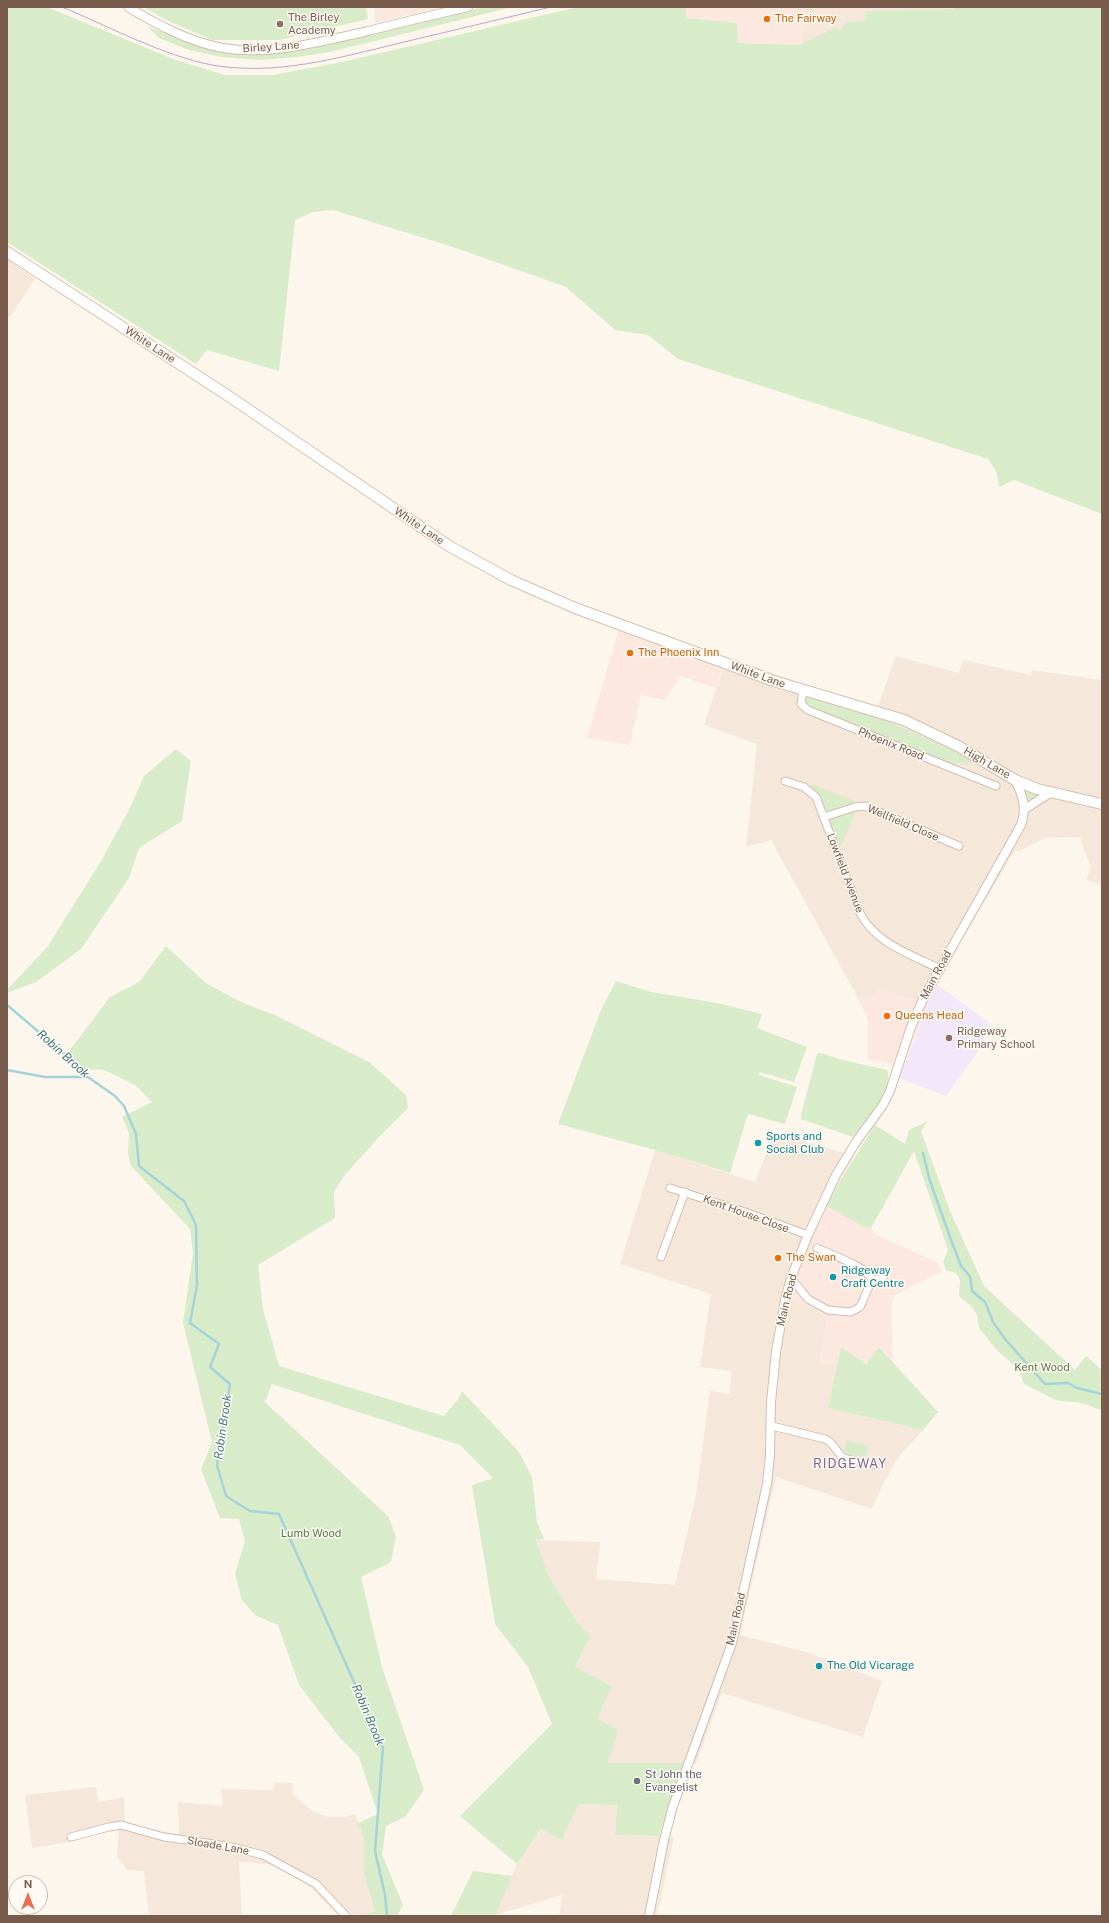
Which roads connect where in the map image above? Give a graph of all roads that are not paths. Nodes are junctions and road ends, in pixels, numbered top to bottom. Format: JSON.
{"nodes":[{"id":1,"x":128,"y":7,"type":"edge"},
{"id":2,"x":468,"y":7,"type":"edge"},
{"id":3,"x":7,"y":252,"type":"edge"},
{"id":4,"x":802,"y":690,"type":"junction"},
{"id":5,"x":876,"y":710,"type":"joint"},
{"id":6,"x":1015,"y":780,"type":"junction"},
{"id":7,"x":785,"y":781,"type":"dead end"},
{"id":8,"x":996,"y":786,"type":"dead end"},
{"id":9,"x":1050,"y":793,"type":"junction"},
{"id":10,"x":1102,"y":804,"type":"edge"},
{"id":11,"x":1025,"y":809,"type":"junction"},
{"id":12,"x":824,"y":817,"type":"junction"},
{"id":13,"x":959,"y":846,"type":"dead end"},
{"id":14,"x":940,"y":968,"type":"junction"},
{"id":15,"x":670,"y":1188,"type":"dead end"},
{"id":16,"x":685,"y":1192,"type":"junction"},
{"id":17,"x":808,"y":1235,"type":"junction"},
{"id":18,"x":817,"y":1248,"type":"dead end"},
{"id":19,"x":661,"y":1257,"type":"dead end"},
{"id":20,"x":791,"y":1278,"type":"junction"},
{"id":21,"x":882,"y":1278,"type":"dead end"},
{"id":22,"x":872,"y":1280,"type":"junction"},
{"id":23,"x":772,"y":1426,"type":"junction"},
{"id":24,"x":872,"y":1465,"type":"dead end"},
{"id":25,"x":71,"y":1837,"type":"dead end"},
{"id":26,"x":346,"y":1916,"type":"edge"},
{"id":27,"x":649,"y":1916,"type":"edge"}],
"edges":[{"from":1,"to":2,"type":"street","name":"Birley Lane"},
{"from":3,"to":4,"type":"main road","name":"White Lane"},
{"from":4,"to":5,"type":"main road","name":"White Lane"},
{"from":4,"to":8,"type":"street","name":"Phoenix Road"},
{"from":5,"to":6,"type":"main road","name":"High Lane"},
{"from":6,"to":9,"type":"main road","name":"High Lane"},
{"from":6,"to":11,"type":"street"},
{"from":7,"to":12,"type":"street","name":"Lowfield Avenue"},
{"from":9,"to":10,"type":"main road","name":"High Lane"},
{"from":9,"to":11,"type":"street"},
{"from":11,"to":14,"type":"street","name":"Main Road"},
{"from":12,"to":13,"type":"street","name":"Wellfield Close"},
{"from":12,"to":14,"type":"street","name":"Lowfield Avenue"},
{"from":14,"to":17,"type":"street","name":"Main Road"},
{"from":15,"to":16,"type":"street","name":"Kent House Close"},
{"from":16,"to":17,"type":"street","name":"Kent House Close"},
{"from":16,"to":19,"type":"street"},
{"from":17,"to":20,"type":"street","name":"Main Road"},
{"from":18,"to":22,"type":"street"},
{"from":20,"to":22,"type":"street"},
{"from":20,"to":23,"type":"street","name":"Main Road"},
{"from":21,"to":22,"type":"street"},
{"from":23,"to":24,"type":"street"},
{"from":23,"to":27,"type":"street","name":"Main Road"},
{"from":25,"to":26,"type":"street","name":"Sloade Lane"}]}
